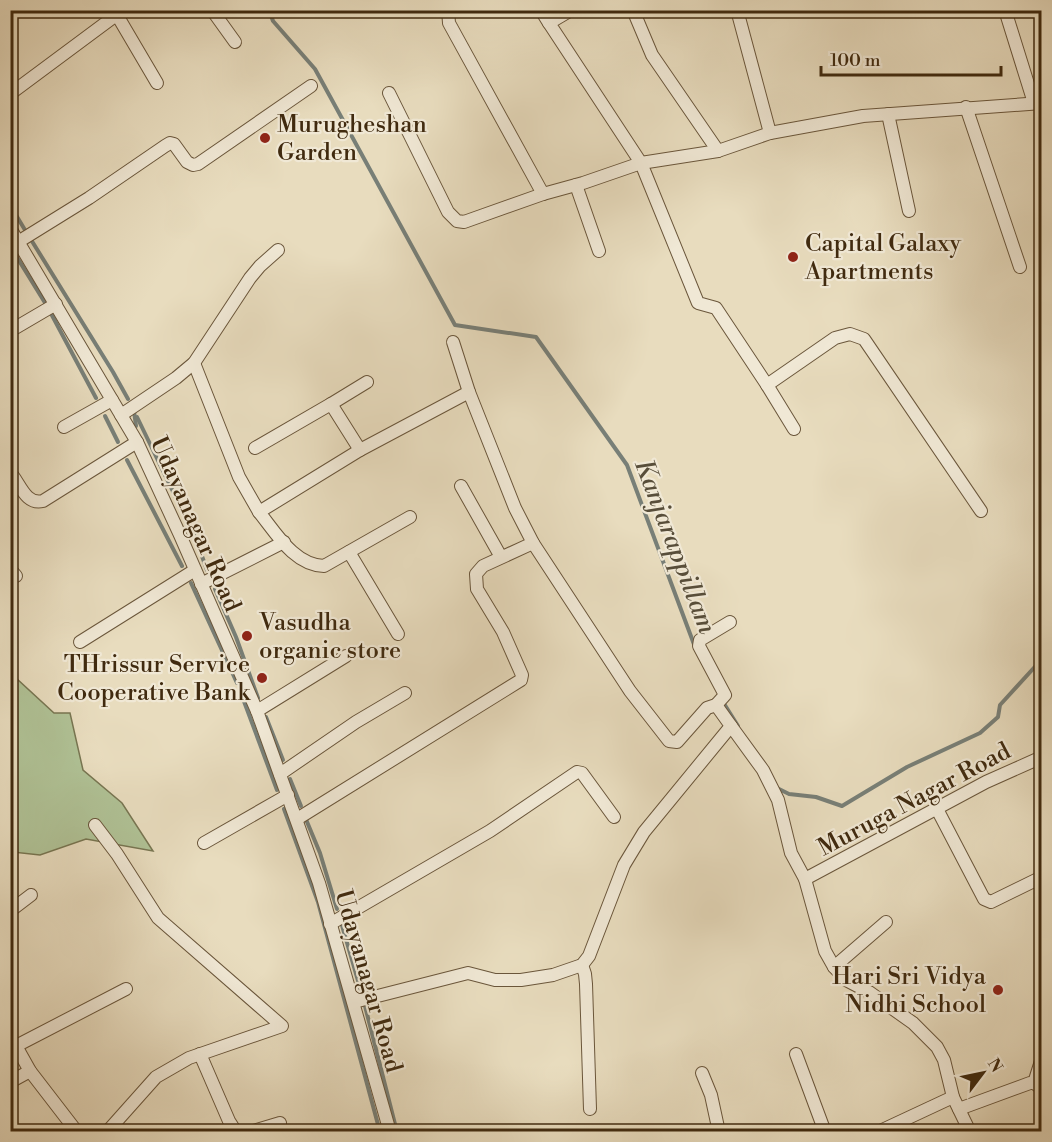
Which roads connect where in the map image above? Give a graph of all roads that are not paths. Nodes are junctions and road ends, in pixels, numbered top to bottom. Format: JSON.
{"nodes":[{"id":1,"x":212,"y":10,"type":"edge"},
{"id":2,"x":448,"y":10,"type":"edge"},
{"id":3,"x":542,"y":10,"type":"edge"},
{"id":4,"x":571,"y":10,"type":"edge"},
{"id":5,"x":633,"y":10,"type":"edge"},
{"id":6,"x":737,"y":10,"type":"edge"},
{"id":7,"x":1005,"y":10,"type":"edge"},
{"id":8,"x":121,"y":12,"type":"edge"},
{"id":9,"x":549,"y":23,"type":"junction"},
{"id":10,"x":235,"y":42,"type":"dead end"},
{"id":11,"x":157,"y":83,"type":"dead end"},
{"id":12,"x":311,"y":86,"type":"dead end"},
{"id":13,"x":389,"y":93,"type":"dead end"},
{"id":14,"x":10,"y":94,"type":"edge"},
{"id":15,"x":1038,"y":103,"type":"edge"},
{"id":16,"x":966,"y":107,"type":"junction"},
{"id":17,"x":888,"y":114,"type":"junction"},
{"id":18,"x":770,"y":133,"type":"junction"},
{"id":19,"x":718,"y":151,"type":"junction"},
{"id":20,"x":640,"y":163,"type":"junction"},
{"id":21,"x":576,"y":185,"type":"junction"},
{"id":22,"x":543,"y":194,"type":"junction"},
{"id":23,"x":909,"y":210,"type":"dead end"},
{"id":24,"x":10,"y":228,"type":"edge"},
{"id":25,"x":18,"y":242,"type":"junction"},
{"id":26,"x":278,"y":250,"type":"dead end"},
{"id":27,"x":599,"y":251,"type":"dead end"},
{"id":28,"x":1020,"y":267,"type":"dead end"},
{"id":29,"x":49,"y":308,"type":"junction"},
{"id":30,"x":10,"y":331,"type":"edge"},
{"id":31,"x":453,"y":342,"type":"dead end"},
{"id":32,"x":194,"y":363,"type":"junction"},
{"id":33,"x":367,"y":382,"type":"dead end"},
{"id":34,"x":767,"y":385,"type":"junction"},
{"id":35,"x":469,"y":392,"type":"junction"},
{"id":36,"x":112,"y":400,"type":"junction"},
{"id":37,"x":332,"y":405,"type":"junction"},
{"id":38,"x":122,"y":415,"type":"junction"},
{"id":39,"x":64,"y":427,"type":"dead end"},
{"id":40,"x":794,"y":429,"type":"dead end"},
{"id":41,"x":137,"y":442,"type":"junction"},
{"id":42,"x":255,"y":448,"type":"dead end"},
{"id":43,"x":360,"y":450,"type":"junction"},
{"id":44,"x":13,"y":476,"type":"dead end"},
{"id":45,"x":461,"y":486,"type":"dead end"},
{"id":46,"x":981,"y":511,"type":"dead end"},
{"id":47,"x":259,"y":512,"type":"junction"},
{"id":48,"x":410,"y":517,"type":"dead end"},
{"id":49,"x":284,"y":542,"type":"junction"},
{"id":50,"x":533,"y":543,"type":"junction"},
{"id":51,"x":349,"y":552,"type":"junction"},
{"id":52,"x":501,"y":557,"type":"junction"},
{"id":53,"x":195,"y":570,"type":"junction"},
{"id":54,"x":201,"y":584,"type":"junction"},
{"id":55,"x":730,"y":622,"type":"dead end"},
{"id":56,"x":398,"y":634,"type":"dead end"},
{"id":57,"x":80,"y":642,"type":"dead end"},
{"id":58,"x":346,"y":656,"type":"dead end"},
{"id":59,"x":405,"y":693,"type":"dead end"},
{"id":60,"x":720,"y":700,"type":"junction"},
{"id":61,"x":257,"y":711,"type":"junction"},
{"id":62,"x":731,"y":726,"type":"junction"},
{"id":63,"x":1041,"y":757,"type":"edge"},
{"id":64,"x":280,"y":774,"type":"junction"},
{"id":65,"x":288,"y":795,"type":"junction"},
{"id":66,"x":937,"y":809,"type":"junction"},
{"id":67,"x":614,"y":817,"type":"dead end"},
{"id":68,"x":297,"y":819,"type":"junction"},
{"id":69,"x":95,"y":825,"type":"dead end"},
{"id":70,"x":204,"y":843,"type":"dead end"},
{"id":71,"x":1041,"y":877,"type":"edge"},
{"id":72,"x":805,"y":879,"type":"junction"},
{"id":73,"x":31,"y":895,"type":"dead end"},
{"id":74,"x":10,"y":911,"type":"edge"},
{"id":75,"x":886,"y":922,"type":"dead end"},
{"id":76,"x":330,"y":924,"type":"junction"},
{"id":77,"x":582,"y":965,"type":"junction"},
{"id":78,"x":834,"y":967,"type":"junction"},
{"id":79,"x":126,"y":989,"type":"dead end"},
{"id":80,"x":354,"y":1002,"type":"junction"},
{"id":81,"x":13,"y":1042,"type":"edge"},
{"id":82,"x":200,"y":1054,"type":"junction"},
{"id":83,"x":796,"y":1054,"type":"dead end"},
{"id":84,"x":1041,"y":1058,"type":"edge"},
{"id":85,"x":30,"y":1071,"type":"junction"},
{"id":86,"x":702,"y":1073,"type":"dead end"},
{"id":87,"x":10,"y":1082,"type":"edge"},
{"id":88,"x":1038,"y":1086,"type":"edge"},
{"id":89,"x":956,"y":1103,"type":"junction"},
{"id":90,"x":590,"y":1109,"type":"dead end"},
{"id":91,"x":280,"y":1124,"type":"dead end"},
{"id":92,"x":78,"y":1131,"type":"edge"},
{"id":93,"x":107,"y":1131,"type":"edge"},
{"id":94,"x":236,"y":1131,"type":"edge"},
{"id":95,"x":250,"y":1131,"type":"edge"},
{"id":96,"x":390,"y":1131,"type":"edge"},
{"id":97,"x":718,"y":1131,"type":"edge"},
{"id":98,"x":825,"y":1131,"type":"edge"},
{"id":99,"x":878,"y":1131,"type":"edge"},
{"id":100,"x":969,"y":1131,"type":"edge"}],
"edges":[{"from":1,"to":10,"type":"street"},
{"from":2,"to":22,"type":"street"},
{"from":3,"to":9,"type":"street"},
{"from":4,"to":9,"type":"street"},
{"from":5,"to":19,"type":"street"},
{"from":6,"to":18,"type":"street"},
{"from":7,"to":15,"type":"street"},
{"from":8,"to":11,"type":"street"},
{"from":8,"to":14,"type":"street"},
{"from":9,"to":20,"type":"street"},
{"from":12,"to":25,"type":"street"},
{"from":13,"to":22,"type":"street"},
{"from":15,"to":16,"type":"street"},
{"from":16,"to":17,"type":"street"},
{"from":16,"to":28,"type":"street"},
{"from":17,"to":18,"type":"street"},
{"from":17,"to":23,"type":"street"},
{"from":18,"to":19,"type":"street"},
{"from":19,"to":20,"type":"street"},
{"from":20,"to":21,"type":"street"},
{"from":20,"to":34,"type":"street"},
{"from":21,"to":22,"type":"street"},
{"from":21,"to":27,"type":"street"},
{"from":24,"to":25,"type":"street","name":"Udayanagar Road"},
{"from":25,"to":29,"type":"street","name":"Udayanagar Road"},
{"from":26,"to":32,"type":"street"},
{"from":29,"to":30,"type":"street"},
{"from":29,"to":36,"type":"street","name":"Udayanagar Road"},
{"from":31,"to":35,"type":"street"},
{"from":32,"to":38,"type":"street"},
{"from":32,"to":47,"type":"street"},
{"from":33,"to":37,"type":"street"},
{"from":34,"to":40,"type":"street"},
{"from":34,"to":46,"type":"street"},
{"from":35,"to":43,"type":"street"},
{"from":35,"to":50,"type":"street"},
{"from":36,"to":38,"type":"street","name":"Udayanagar Road"},
{"from":36,"to":39,"type":"street"},
{"from":37,"to":42,"type":"street"},
{"from":37,"to":43,"type":"street"},
{"from":38,"to":41,"type":"street","name":"Udayanagar Road"},
{"from":41,"to":44,"type":"street"},
{"from":41,"to":53,"type":"street","name":"Udayanagar Road"},
{"from":43,"to":47,"type":"street"},
{"from":45,"to":52,"type":"street"},
{"from":47,"to":49,"type":"street"},
{"from":48,"to":51,"type":"street"},
{"from":49,"to":51,"type":"street"},
{"from":49,"to":54,"type":"street"},
{"from":50,"to":52,"type":"street"},
{"from":50,"to":60,"type":"street"},
{"from":51,"to":56,"type":"street"},
{"from":52,"to":68,"type":"street"},
{"from":53,"to":54,"type":"street","name":"Udayanagar Road"},
{"from":53,"to":57,"type":"street"},
{"from":54,"to":61,"type":"street","name":"Udayanagar Road"},
{"from":55,"to":60,"type":"street"},
{"from":58,"to":61,"type":"street"},
{"from":59,"to":64,"type":"street"},
{"from":60,"to":62,"type":"street"},
{"from":61,"to":64,"type":"street","name":"Udayanagar Road"},
{"from":62,"to":72,"type":"street"},
{"from":62,"to":77,"type":"street"},
{"from":63,"to":66,"type":"street","name":"Muruga Nagar Road"},
{"from":64,"to":65,"type":"street","name":"Udayanagar Road"},
{"from":65,"to":68,"type":"street","name":"Udayanagar Road"},
{"from":65,"to":70,"type":"street"},
{"from":66,"to":71,"type":"street"},
{"from":66,"to":72,"type":"street","name":"Muruga Nagar Road"},
{"from":67,"to":76,"type":"street"},
{"from":68,"to":76,"type":"street","name":"Udayanagar Road"},
{"from":69,"to":82,"type":"street"},
{"from":72,"to":78,"type":"street"},
{"from":73,"to":74,"type":"street"},
{"from":75,"to":78,"type":"street"},
{"from":76,"to":80,"type":"street","name":"Udayanagar Road"},
{"from":77,"to":80,"type":"street"},
{"from":77,"to":90,"type":"street"},
{"from":78,"to":89,"type":"street"},
{"from":79,"to":81,"type":"street"},
{"from":80,"to":96,"type":"street","name":"Udayanagar Road"},
{"from":81,"to":85,"type":"street"},
{"from":82,"to":93,"type":"street"},
{"from":82,"to":94,"type":"street"},
{"from":83,"to":98,"type":"street"},
{"from":84,"to":88,"type":"street"},
{"from":85,"to":87,"type":"street"},
{"from":85,"to":92,"type":"street"},
{"from":86,"to":97,"type":"street"},
{"from":88,"to":89,"type":"street"},
{"from":89,"to":99,"type":"street"},
{"from":89,"to":100,"type":"street"},
{"from":91,"to":95,"type":"street"}]}
